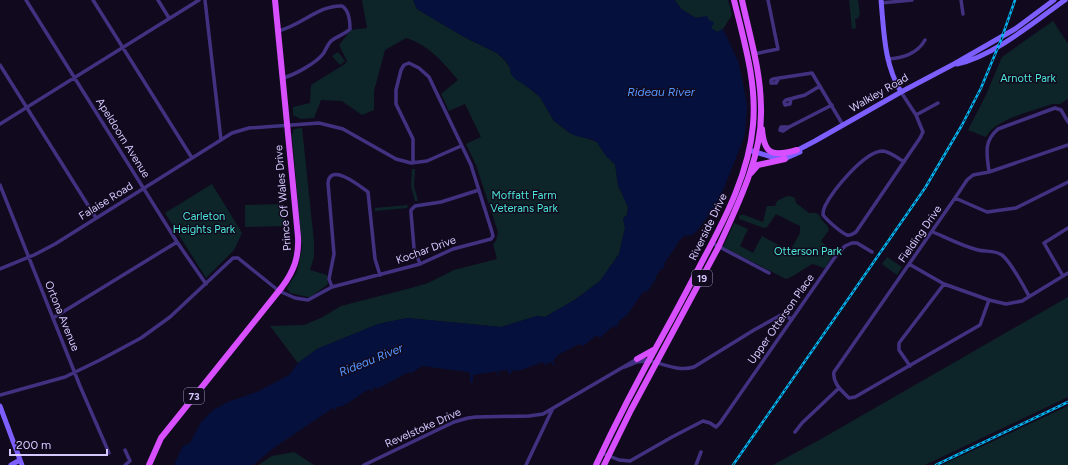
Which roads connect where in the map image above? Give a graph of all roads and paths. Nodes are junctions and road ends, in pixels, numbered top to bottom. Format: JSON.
{"nodes":[{"id":1,"x":26,"y":0,"type":"edge"},
{"id":2,"x":93,"y":0,"type":"edge"},
{"id":3,"x":158,"y":0,"type":"edge"},
{"id":4,"x":199,"y":0,"type":"edge"},
{"id":5,"x":205,"y":0,"type":"edge"},
{"id":6,"x":275,"y":0,"type":"edge"},
{"id":7,"x":734,"y":0,"type":"edge"},
{"id":8,"x":742,"y":0,"type":"edge"},
{"id":9,"x":768,"y":0,"type":"edge"},
{"id":10,"x":912,"y":0,"type":"edge"},
{"id":11,"x":961,"y":0,"type":"edge"},
{"id":12,"x":1054,"y":0,"type":"edge"},
{"id":13,"x":1065,"y":0,"type":"edge"},
{"id":14,"x":881,"y":1,"type":"edge"},
{"id":15,"x":963,"y":14,"type":"dead end"},
{"id":16,"x":169,"y":18,"type":"junction"},
{"id":17,"x":278,"y":31,"type":"junction"},
{"id":18,"x":925,"y":40,"type":"dead end"},
{"id":19,"x":123,"y":48,"type":"junction"},
{"id":20,"x":754,"y":54,"type":"junction"},
{"id":21,"x":887,"y":59,"type":"junction"},
{"id":22,"x":0,"y":64,"type":"edge"},
{"id":23,"x":954,"y":64,"type":"junction"},
{"id":24,"x":74,"y":77,"type":"junction"},
{"id":25,"x":282,"y":78,"type":"junction"},
{"id":26,"x":779,"y":78,"type":"dead end"},
{"id":27,"x":820,"y":86,"type":"junction"},
{"id":28,"x":901,"y":92,"type":"junction"},
{"id":29,"x":791,"y":99,"type":"dead end"},
{"id":30,"x":938,"y":103,"type":"dead end"},
{"id":31,"x":832,"y":105,"type":"junction"},
{"id":32,"x":26,"y":107,"type":"junction"},
{"id":33,"x":916,"y":115,"type":"junction"},
{"id":34,"x":762,"y":116,"type":"junction"},
{"id":35,"x":1068,"y":122,"type":"edge"},
{"id":36,"x":0,"y":124,"type":"edge"},
{"id":37,"x":286,"y":125,"type":"junction"},
{"id":38,"x":843,"y":125,"type":"junction"},
{"id":39,"x":789,"y":127,"type":"dead end"},
{"id":40,"x":221,"y":140,"type":"junction"},
{"id":41,"x":815,"y":141,"type":"junction"},
{"id":42,"x":1068,"y":145,"type":"edge"},
{"id":43,"x":461,"y":146,"type":"junction"},
{"id":44,"x":797,"y":150,"type":"junction"},
{"id":45,"x":748,"y":152,"type":"junction"},
{"id":46,"x":755,"y":154,"type":"junction"},
{"id":47,"x":192,"y":158,"type":"junction"},
{"id":48,"x":785,"y":159,"type":"junction"},
{"id":49,"x":413,"y":162,"type":"junction"},
{"id":50,"x":904,"y":162,"type":"junction"},
{"id":51,"x":989,"y":172,"type":"junction"},
{"id":52,"x":748,"y":177,"type":"junction"},
{"id":53,"x":1068,"y":182,"type":"edge"},
{"id":54,"x":0,"y":185,"type":"edge"},
{"id":55,"x":144,"y":188,"type":"junction"},
{"id":56,"x":479,"y":190,"type":"junction"},
{"id":57,"x":956,"y":198,"type":"junction"},
{"id":58,"x":96,"y":218,"type":"junction"},
{"id":59,"x":1068,"y":228,"type":"edge"},
{"id":60,"x":933,"y":232,"type":"junction"},
{"id":61,"x":177,"y":242,"type":"junction"},
{"id":62,"x":712,"y":243,"type":"junction"},
{"id":63,"x":719,"y":246,"type":"junction"},
{"id":64,"x":872,"y":252,"type":"dead end"},
{"id":65,"x":28,"y":258,"type":"junction"},
{"id":66,"x":420,"y":264,"type":"junction"},
{"id":67,"x":909,"y":264,"type":"junction"},
{"id":68,"x":0,"y":269,"type":"edge"},
{"id":69,"x":769,"y":273,"type":"dead end"},
{"id":70,"x":1068,"y":273,"type":"edge"},
{"id":71,"x":380,"y":275,"type":"junction"},
{"id":72,"x":1063,"y":276,"type":"junction"},
{"id":73,"x":206,"y":284,"type":"junction"},
{"id":74,"x":944,"y":284,"type":"junction"},
{"id":75,"x":332,"y":287,"type":"junction"},
{"id":76,"x":279,"y":291,"type":"junction"},
{"id":77,"x":1029,"y":296,"type":"junction"},
{"id":78,"x":989,"y":300,"type":"junction"},
{"id":79,"x":53,"y":318,"type":"junction"},
{"id":80,"x":792,"y":319,"type":"junction"},
{"id":81,"x":655,"y":349,"type":"junction"},
{"id":82,"x":638,"y":360,"type":"junction"},
{"id":83,"x":649,"y":361,"type":"junction"},
{"id":84,"x":657,"y":362,"type":"junction"},
{"id":85,"x":910,"y":366,"type":"junction"},
{"id":86,"x":644,"y":370,"type":"junction"},
{"id":87,"x":74,"y":372,"type":"junction"},
{"id":88,"x":839,"y":388,"type":"junction"},
{"id":89,"x":0,"y":395,"type":"edge"},
{"id":90,"x":0,"y":406,"type":"edge"},
{"id":91,"x":552,"y":410,"type":"junction"},
{"id":92,"x":795,"y":432,"type":"dead end"},
{"id":93,"x":125,"y":450,"type":"dead end"},
{"id":94,"x":701,"y":452,"type":"dead end"},
{"id":95,"x":109,"y":453,"type":"dead end"},
{"id":96,"x":602,"y":453,"type":"junction"},
{"id":97,"x":608,"y":455,"type":"junction"},
{"id":98,"x":21,"y":463,"type":"edge"},
{"id":99,"x":11,"y":465,"type":"edge"},
{"id":100,"x":124,"y":465,"type":"edge"},
{"id":101,"x":150,"y":465,"type":"edge"},
{"id":102,"x":364,"y":465,"type":"edge"},
{"id":103,"x":526,"y":465,"type":"edge"},
{"id":104,"x":596,"y":465,"type":"edge"},
{"id":105,"x":604,"y":465,"type":"edge"},
{"id":106,"x":696,"y":465,"type":"edge"}],
"edges":[{"from":1,"to":24,"type":"street","name":"Apeldoorn Avenue"},
{"from":2,"to":19,"type":"street"},
{"from":3,"to":16,"type":"street"},
{"from":4,"to":16,"type":"street"},
{"from":5,"to":40,"type":"street"},
{"from":6,"to":17,"type":"main road","name":"Prince Of Wales Drive","number":"73"},
{"from":7,"to":45,"type":"main road","name":"Riverside Drive","number":"19"},
{"from":8,"to":20,"type":"main road","name":"Riverside Drive","number":"19"},
{"from":9,"to":20,"type":"street"},
{"from":10,"to":14,"type":"street"},
{"from":11,"to":15,"type":"street"},
{"from":12,"to":23,"type":"main road","name":"Walkley Road"},
{"from":13,"to":23,"type":"main road","name":"Walkley Road"},
{"from":14,"to":21,"type":"main road"},
{"from":16,"to":19,"type":"street"},
{"from":17,"to":25,"type":"main road","name":"Prince Of Wales Drive","number":"73"},
{"from":17,"to":25,"type":"street"},
{"from":18,"to":21,"type":"street"},
{"from":19,"to":24,"type":"street"},
{"from":19,"to":47,"type":"street"},
{"from":20,"to":34,"type":"main road","name":"Riverside Drive","number":"19"},
{"from":21,"to":28,"type":"main road"},
{"from":22,"to":32,"type":"street"},
{"from":23,"to":28,"type":"main road","name":"Walkley Road"},
{"from":24,"to":32,"type":"street"},
{"from":24,"to":55,"type":"street","name":"Apeldoorn Avenue"},
{"from":25,"to":37,"type":"main road","name":"Prince Of Wales Drive","number":"73"},
{"from":26,"to":27,"type":"street"},
{"from":27,"to":29,"type":"street"},
{"from":27,"to":31,"type":"street"},
{"from":28,"to":33,"type":"street"},
{"from":28,"to":38,"type":"main road","name":"Walkley Road"},
{"from":30,"to":33,"type":"street"},
{"from":31,"to":38,"type":"street"},
{"from":31,"to":39,"type":"street"},
{"from":32,"to":36,"type":"street"},
{"from":32,"to":58,"type":"street"},
{"from":33,"to":50,"type":"street"},
{"from":34,"to":44,"type":"main road"},
{"from":34,"to":46,"type":"main road","name":"Riverside Drive","number":"19"},
{"from":35,"to":51,"type":"street"},
{"from":37,"to":40,"type":"street","name":"Falaise Road"},
{"from":37,"to":49,"type":"street"},
{"from":37,"to":76,"type":"main road","name":"Prince Of Wales Drive","number":"73"},
{"from":38,"to":41,"type":"main road","name":"Walkley Road"},
{"from":40,"to":47,"type":"street","name":"Falaise Road"},
{"from":41,"to":44,"type":"main road","name":"Walkley Road"},
{"from":41,"to":48,"type":"main road","name":"Walkley Road"},
{"from":42,"to":51,"type":"street","name":"Fielding Drive"},
{"from":43,"to":49,"type":"street"},
{"from":43,"to":49,"type":"street","name":"Kochar Drive"},
{"from":43,"to":56,"type":"street","name":"Kochar Drive"},
{"from":44,"to":46,"type":"main road","name":"Walkley Road"},
{"from":45,"to":46,"type":"main road","name":"Walkley Road"},
{"from":45,"to":62,"type":"main road","name":"Riverside Drive","number":"19"},
{"from":46,"to":48,"type":"main road","name":"Walkley Road"},
{"from":46,"to":52,"type":"main road","name":"Riverside Drive","number":"19"},
{"from":47,"to":55,"type":"street","name":"Falaise Road"},
{"from":48,"to":52,"type":"main road"},
{"from":50,"to":50,"type":"street"},
{"from":51,"to":57,"type":"street","name":"Fielding Drive"},
{"from":52,"to":63,"type":"main road","name":"Riverside Drive","number":"19"},
{"from":53,"to":57,"type":"street"},
{"from":54,"to":65,"type":"street","name":"Ortona Avenue"},
{"from":55,"to":58,"type":"street","name":"Falaise Road"},
{"from":55,"to":61,"type":"street","name":"Apeldoorn Avenue"},
{"from":56,"to":66,"type":"street"},
{"from":56,"to":66,"type":"street","name":"Kochar Drive"},
{"from":57,"to":60,"type":"street","name":"Fielding Drive"},
{"from":58,"to":65,"type":"street","name":"Falaise Road"},
{"from":59,"to":72,"type":"street"},
{"from":60,"to":67,"type":"street","name":"Fielding Drive"},
{"from":60,"to":77,"type":"street"},
{"from":61,"to":73,"type":"street","name":"Apeldoorn Avenue"},
{"from":61,"to":79,"type":"street"},
{"from":62,"to":63,"type":"street"},
{"from":62,"to":81,"type":"main road","name":"Riverside Drive","number":"19"},
{"from":63,"to":69,"type":"street"},
{"from":63,"to":84,"type":"main road","name":"Riverside Drive","number":"19"},
{"from":64,"to":80,"type":"street","name":"Upper Otterson Place"},
{"from":65,"to":68,"type":"street","name":"Falaise Road"},
{"from":65,"to":79,"type":"street","name":"Ortona Avenue"},
{"from":66,"to":71,"type":"street","name":"Kochar Drive"},
{"from":67,"to":74,"type":"street"},
{"from":67,"to":88,"type":"street","name":"Fielding Drive"},
{"from":70,"to":72,"type":"street"},
{"from":71,"to":75,"type":"street","name":"Kochar Drive"},
{"from":71,"to":75,"type":"street"},
{"from":72,"to":77,"type":"street"},
{"from":73,"to":76,"type":"street","name":"Kochar Drive"},
{"from":73,"to":87,"type":"street"},
{"from":74,"to":78,"type":"street"},
{"from":74,"to":85,"type":"street"},
{"from":75,"to":76,"type":"street","name":"Kochar Drive"},
{"from":76,"to":101,"type":"main road","name":"Prince Of Wales Drive","number":"73"},
{"from":77,"to":78,"type":"street"},
{"from":78,"to":85,"type":"street"},
{"from":79,"to":87,"type":"street","name":"Ortona Avenue"},
{"from":80,"to":84,"type":"street","name":"Revelstoke Drive"},
{"from":80,"to":97,"type":"street","name":"Upper Otterson Place"},
{"from":81,"to":82,"type":"main road"},
{"from":81,"to":83,"type":"main road","name":"Riverside Drive","number":"19"},
{"from":82,"to":83,"type":"street","name":"Revelstoke Drive"},
{"from":82,"to":86,"type":"main road"},
{"from":82,"to":91,"type":"street","name":"Revelstoke Drive"},
{"from":83,"to":84,"type":"street","name":"Revelstoke Drive"},
{"from":83,"to":86,"type":"main road","name":"Riverside Drive","number":"19"},
{"from":84,"to":97,"type":"main road","name":"Riverside Drive","number":"19"},
{"from":85,"to":88,"type":"street"},
{"from":86,"to":96,"type":"main road","name":"Riverside Drive","number":"19"},
{"from":87,"to":89,"type":"street"},
{"from":87,"to":95,"type":"street","name":"Ortona Avenue"},
{"from":88,"to":92,"type":"street"},
{"from":90,"to":98,"type":"main road"},
{"from":91,"to":102,"type":"street","name":"Revelstoke Drive"},
{"from":91,"to":103,"type":"street"},
{"from":93,"to":100,"type":"street"},
{"from":94,"to":106,"type":"street"},
{"from":96,"to":97,"type":"street"},
{"from":96,"to":104,"type":"main road","name":"Riverside Drive","number":"19"},
{"from":97,"to":105,"type":"main road","name":"Riverside Drive","number":"19"},
{"from":98,"to":99,"type":"main road"}]}
